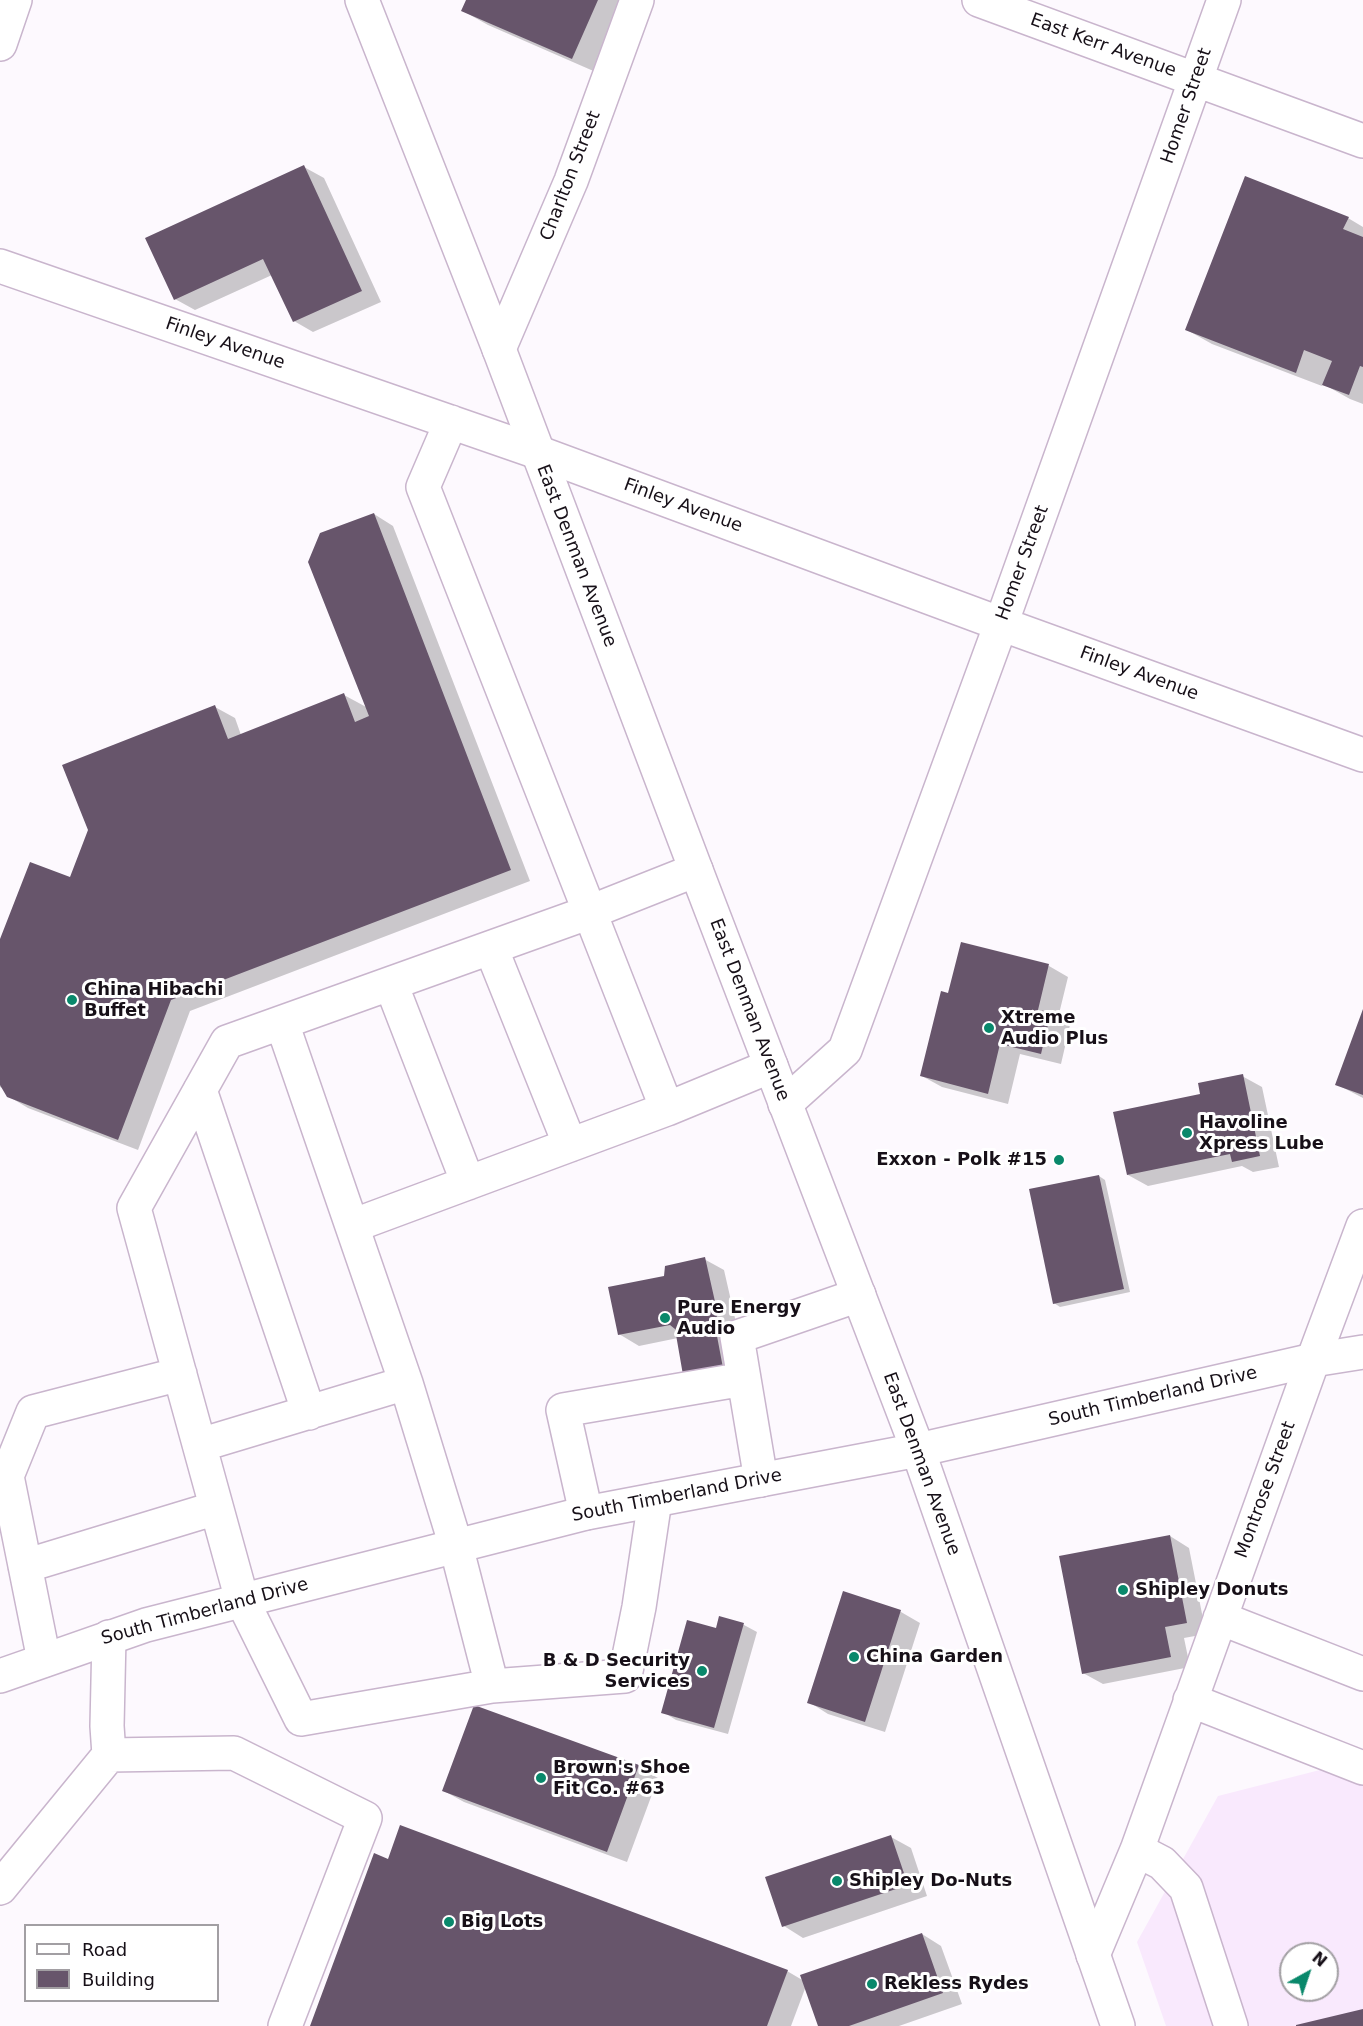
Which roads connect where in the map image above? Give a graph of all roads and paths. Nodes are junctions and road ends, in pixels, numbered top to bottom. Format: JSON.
{"nodes":[{"id":1,"x":15,"y":0,"type":"edge"},
{"id":2,"x":362,"y":0,"type":"edge"},
{"id":3,"x":637,"y":0,"type":"edge"},
{"id":4,"x":979,"y":0,"type":"edge"},
{"id":5,"x":1224,"y":0,"type":"edge"},
{"id":6,"x":0,"y":44,"type":"edge"},
{"id":7,"x":1196,"y":81,"type":"junction"},
{"id":8,"x":1363,"y":141,"type":"edge"},
{"id":9,"x":0,"y":266,"type":"edge"},
{"id":10,"x":499,"y":349,"type":"junction"},
{"id":11,"x":451,"y":422,"type":"junction"},
{"id":12,"x":537,"y":452,"type":"junction"},
{"id":13,"x":1001,"y":624,"type":"junction"},
{"id":14,"x":1363,"y":755,"type":"edge"},
{"id":15,"x":696,"y":870,"type":"junction"},
{"id":16,"x":590,"y":912,"type":"junction"},
{"id":17,"x":490,"y":948,"type":"junction"},
{"id":18,"x":392,"y":984,"type":"junction"},
{"id":19,"x":282,"y":1023,"type":"junction"},
{"id":20,"x":771,"y":1066,"type":"junction"},
{"id":21,"x":200,"y":1090,"type":"junction"},
{"id":22,"x":785,"y":1104,"type":"junction"},
{"id":23,"x":667,"y":1109,"type":"junction"},
{"id":24,"x":570,"y":1145,"type":"junction"},
{"id":25,"x":468,"y":1183,"type":"junction"},
{"id":26,"x":352,"y":1226,"type":"junction"},
{"id":27,"x":1363,"y":1226,"type":"edge"},
{"id":28,"x":859,"y":1295,"type":"junction"},
{"id":29,"x":1363,"y":1352,"type":"edge"},
{"id":30,"x":1313,"y":1360,"type":"junction"},
{"id":31,"x":180,"y":1374,"type":"junction"},
{"id":32,"x":744,"y":1379,"type":"junction"},
{"id":33,"x":406,"y":1383,"type":"junction"},
{"id":34,"x":309,"y":1413,"type":"junction"},
{"id":35,"x":200,"y":1445,"type":"junction"},
{"id":36,"x":918,"y":1450,"type":"junction"},
{"id":37,"x":761,"y":1480,"type":"junction"},
{"id":38,"x":655,"y":1500,"type":"junction"},
{"id":39,"x":216,"y":1508,"type":"junction"},
{"id":40,"x":586,"y":1513,"type":"junction"},
{"id":41,"x":456,"y":1546,"type":"junction"},
{"id":42,"x":25,"y":1566,"type":"junction"},
{"id":43,"x":242,"y":1600,"type":"junction"},
{"id":44,"x":1220,"y":1618,"type":"junction"},
{"id":45,"x":109,"y":1637,"type":"junction"},
{"id":46,"x":45,"y":1660,"type":"junction"},
{"id":47,"x":1348,"y":1668,"type":"edge"},
{"id":48,"x":0,"y":1676,"type":"edge"},
{"id":49,"x":492,"y":1686,"type":"junction"},
{"id":50,"x":1190,"y":1700,"type":"junction"},
{"id":51,"x":109,"y":1755,"type":"junction"},
{"id":52,"x":1363,"y":1768,"type":"edge"},
{"id":53,"x":1137,"y":1850,"type":"junction"},
{"id":54,"x":0,"y":1888,"type":"edge"},
{"id":55,"x":1093,"y":1955,"type":"junction"},
{"id":56,"x":285,"y":2026,"type":"edge"},
{"id":57,"x":1118,"y":2026,"type":"edge"},
{"id":58,"x":1231,"y":2026,"type":"edge"}],
"edges":[{"from":1,"to":6,"type":"street"},
{"from":2,"to":10,"type":"street","name":"East Denman Avenue"},
{"from":3,"to":10,"type":"street","name":"Charlton Street"},
{"from":4,"to":7,"type":"street","name":"East Kerr Avenue"},
{"from":5,"to":7,"type":"street","name":"Homer Street"},
{"from":7,"to":8,"type":"street","name":"East Kerr Avenue"},
{"from":7,"to":13,"type":"street","name":"Homer Street"},
{"from":9,"to":11,"type":"street","name":"Finley Avenue"},
{"from":10,"to":12,"type":"street","name":"East Denman Avenue"},
{"from":11,"to":12,"type":"street","name":"Finley Avenue"},
{"from":11,"to":16,"type":"street"},
{"from":12,"to":13,"type":"street","name":"Finley Avenue"},
{"from":12,"to":15,"type":"street","name":"East Denman Avenue"},
{"from":13,"to":14,"type":"street","name":"Finley Avenue"},
{"from":13,"to":22,"type":"street","name":"Homer Street"},
{"from":15,"to":16,"type":"street"},
{"from":15,"to":20,"type":"street","name":"East Denman Avenue"},
{"from":16,"to":17,"type":"street"},
{"from":16,"to":23,"type":"street"},
{"from":17,"to":18,"type":"street"},
{"from":17,"to":24,"type":"street"},
{"from":18,"to":19,"type":"street"},
{"from":18,"to":25,"type":"street"},
{"from":19,"to":21,"type":"street"},
{"from":19,"to":26,"type":"street"},
{"from":20,"to":22,"type":"street","name":"East Denman Avenue"},
{"from":20,"to":23,"type":"street"},
{"from":21,"to":31,"type":"street"},
{"from":21,"to":34,"type":"street"},
{"from":22,"to":28,"type":"street","name":"East Denman Avenue"},
{"from":23,"to":24,"type":"street"},
{"from":24,"to":25,"type":"street"},
{"from":25,"to":26,"type":"street"},
{"from":26,"to":33,"type":"street"},
{"from":27,"to":30,"type":"street","name":"Montrose Street"},
{"from":28,"to":32,"type":"street"},
{"from":28,"to":36,"type":"street","name":"East Denman Avenue"},
{"from":29,"to":30,"type":"street","name":"South Timberland Drive"},
{"from":30,"to":36,"type":"street","name":"South Timberland Drive"},
{"from":30,"to":44,"type":"street","name":"Montrose Street"},
{"from":31,"to":35,"type":"street"},
{"from":31,"to":42,"type":"street"},
{"from":32,"to":37,"type":"street"},
{"from":32,"to":40,"type":"street"},
{"from":33,"to":34,"type":"street"},
{"from":33,"to":41,"type":"street"},
{"from":34,"to":35,"type":"street"},
{"from":35,"to":39,"type":"street"},
{"from":36,"to":37,"type":"street","name":"South Timberland Drive"},
{"from":36,"to":55,"type":"street","name":"East Denman Avenue"},
{"from":37,"to":38,"type":"street","name":"South Timberland Drive"},
{"from":38,"to":40,"type":"street","name":"South Timberland Drive"},
{"from":38,"to":49,"type":"street"},
{"from":39,"to":42,"type":"street"},
{"from":39,"to":43,"type":"street"},
{"from":40,"to":41,"type":"street","name":"South Timberland Drive"},
{"from":41,"to":43,"type":"street","name":"South Timberland Drive"},
{"from":41,"to":49,"type":"street"},
{"from":42,"to":46,"type":"street"},
{"from":43,"to":45,"type":"street","name":"South Timberland Drive"},
{"from":43,"to":49,"type":"street"},
{"from":44,"to":47,"type":"street"},
{"from":44,"to":50,"type":"street","name":"Montrose Street"},
{"from":45,"to":46,"type":"street","name":"South Timberland Drive"},
{"from":45,"to":51,"type":"street"},
{"from":46,"to":48,"type":"street","name":"South Timberland Drive"},
{"from":50,"to":52,"type":"street"},
{"from":50,"to":53,"type":"street","name":"Montrose Street"},
{"from":51,"to":54,"type":"street"},
{"from":51,"to":56,"type":"street"},
{"from":53,"to":55,"type":"street","name":"Montrose Street"},
{"from":53,"to":58,"type":"street"},
{"from":55,"to":57,"type":"street","name":"East Denman Avenue"}]}
